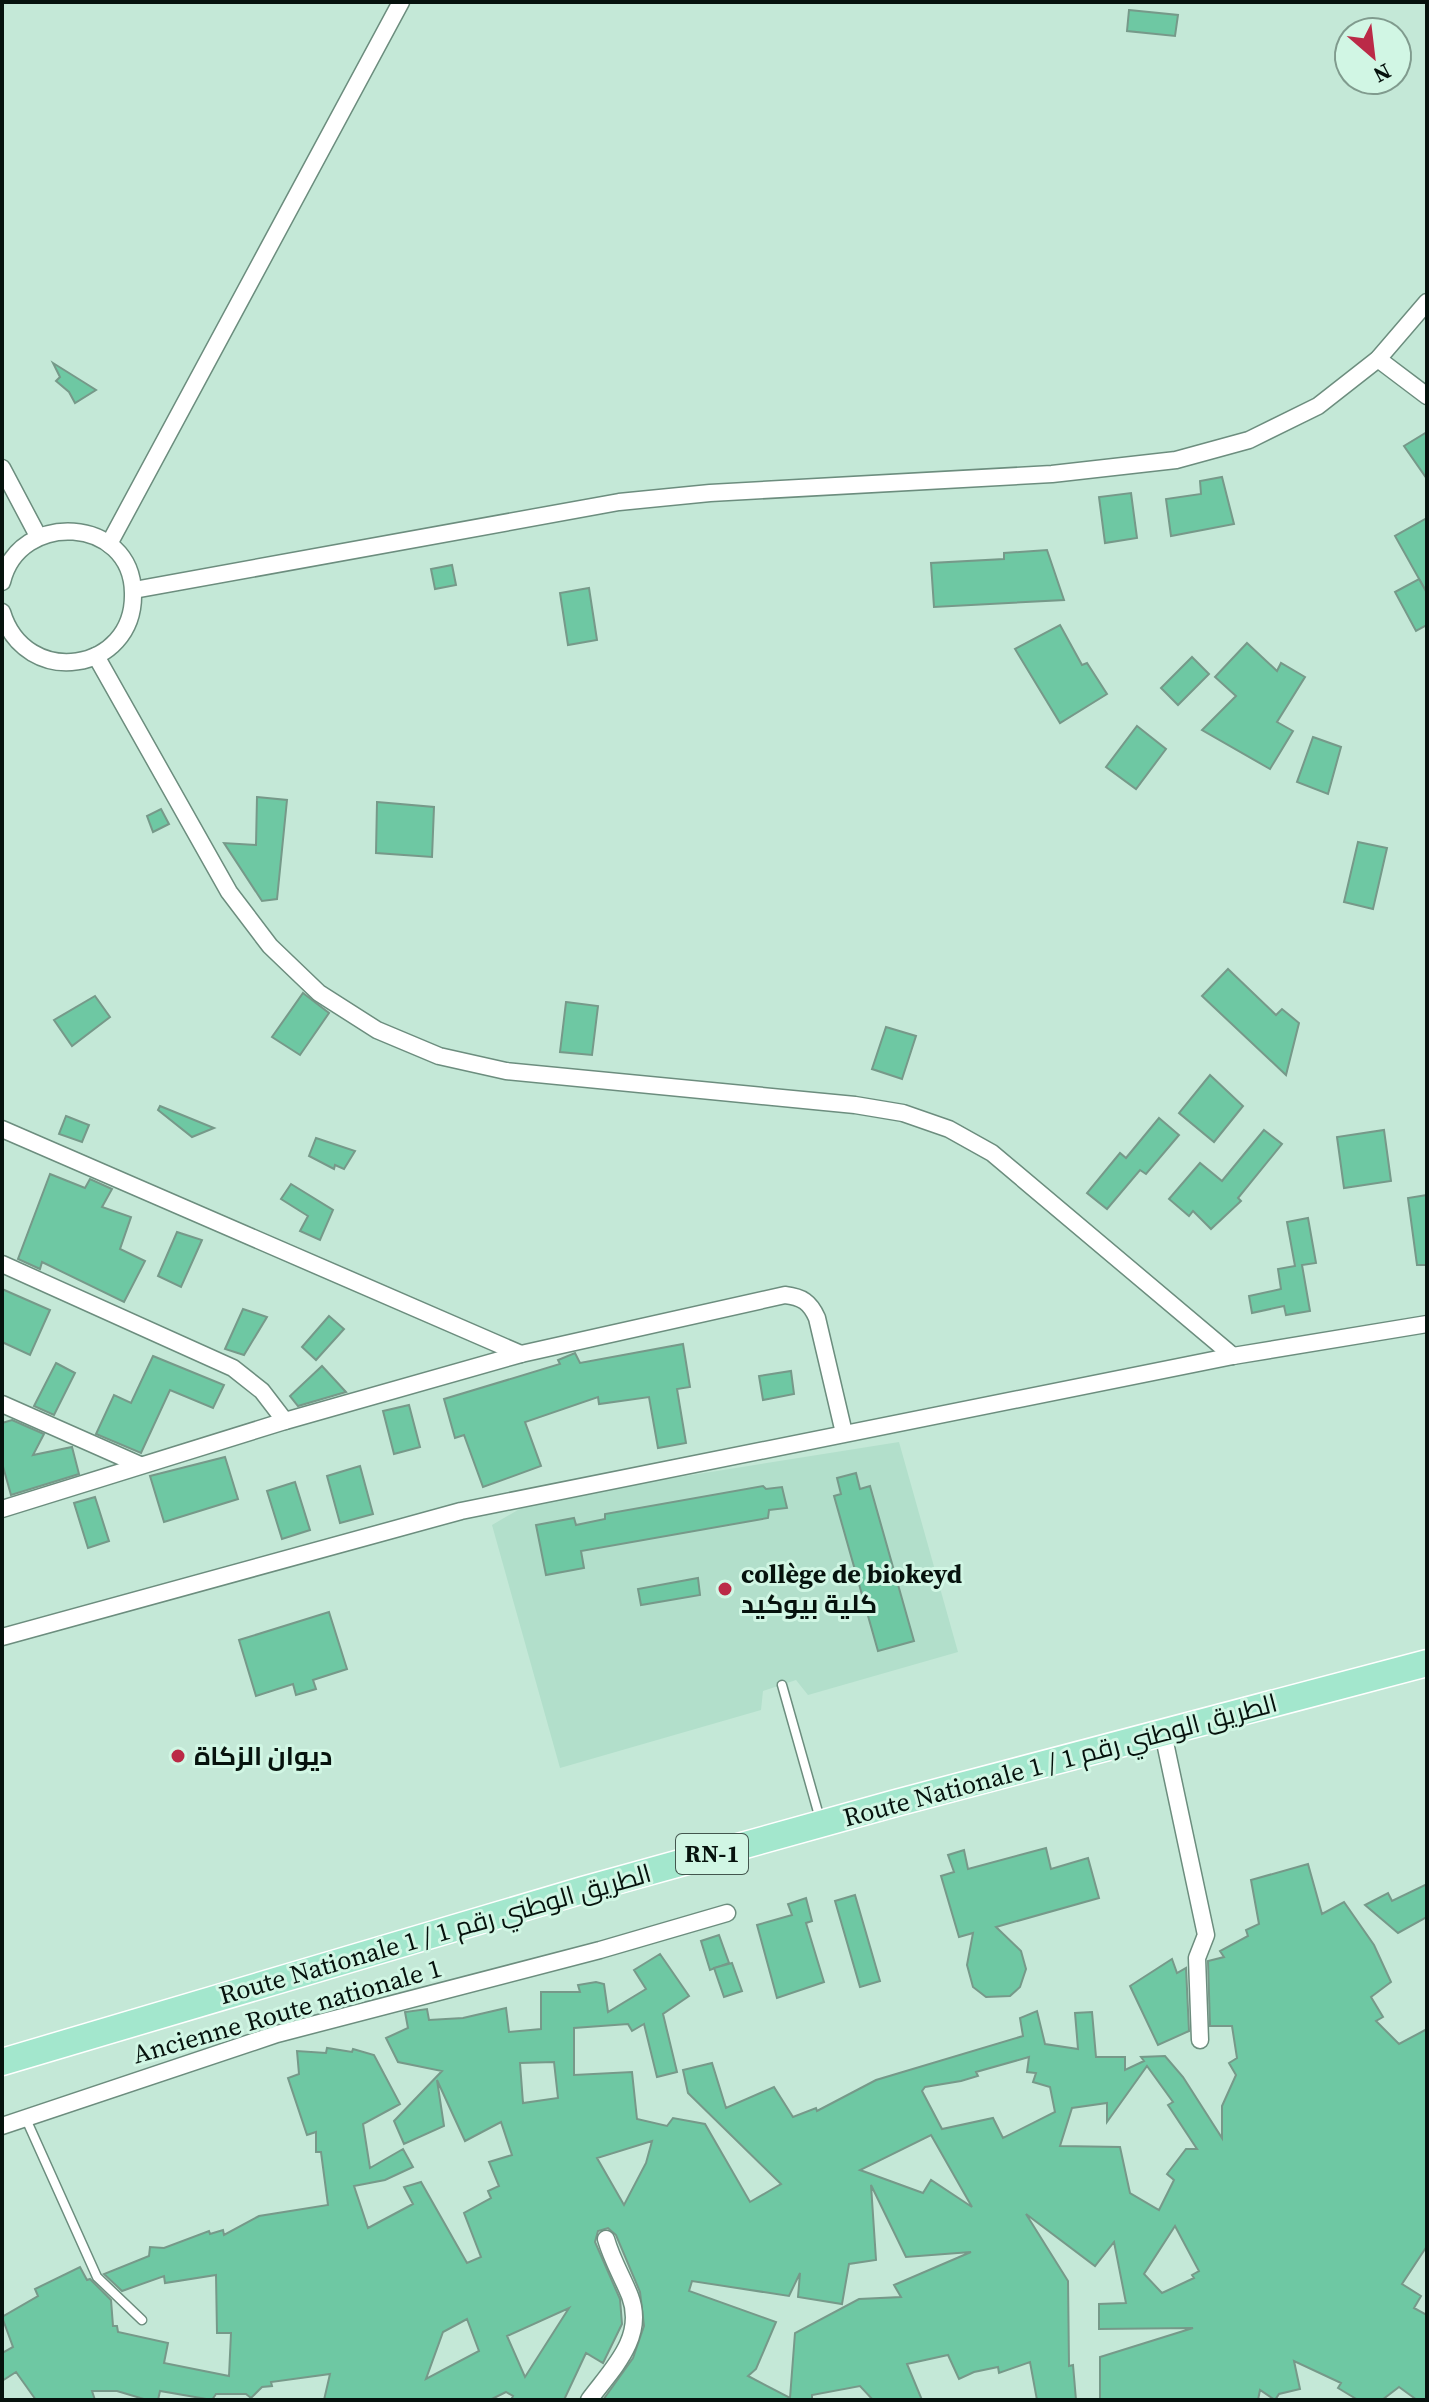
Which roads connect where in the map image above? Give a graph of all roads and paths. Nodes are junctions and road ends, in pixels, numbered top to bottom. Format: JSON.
{"nodes":[{"id":1,"x":401,"y":2,"type":"edge"},
{"id":2,"x":1427,"y":302,"type":"edge"},
{"id":3,"x":1378,"y":359,"type":"junction"},
{"id":4,"x":1427,"y":396,"type":"edge"},
{"id":5,"x":2,"y":468,"type":"edge"},
{"id":6,"x":38,"y":536,"type":"junction"},
{"id":7,"x":109,"y":544,"type":"junction"},
{"id":8,"x":2,"y":582,"type":"edge"},
{"id":9,"x":134,"y":590,"type":"junction"},
{"id":10,"x":3,"y":620,"type":"edge"},
{"id":11,"x":96,"y":656,"type":"junction"},
{"id":12,"x":2,"y":1129,"type":"edge"},
{"id":13,"x":2,"y":1264,"type":"edge"},
{"id":14,"x":1427,"y":1324,"type":"edge"},
{"id":15,"x":521,"y":1354,"type":"junction"},
{"id":16,"x":1233,"y":1356,"type":"junction"},
{"id":17,"x":2,"y":1404,"type":"edge"},
{"id":18,"x":285,"y":1421,"type":"junction"},
{"id":19,"x":844,"y":1433,"type":"junction"},
{"id":20,"x":140,"y":1465,"type":"junction"},
{"id":21,"x":2,"y":1509,"type":"edge"},
{"id":22,"x":2,"y":1637,"type":"edge"},
{"id":23,"x":1427,"y":1663,"type":"edge"},
{"id":24,"x":782,"y":1685,"type":"dead end"},
{"id":25,"x":1163,"y":1733,"type":"junction"},
{"id":26,"x":822,"y":1824,"type":"junction"},
{"id":27,"x":727,"y":1913,"type":"dead end"},
{"id":28,"x":1200,"y":2040,"type":"dead end"},
{"id":29,"x":2,"y":2062,"type":"edge"},
{"id":30,"x":25,"y":2118,"type":"junction"},
{"id":31,"x":2,"y":2126,"type":"edge"},
{"id":32,"x":606,"y":2239,"type":"dead end"},
{"id":33,"x":142,"y":2320,"type":"dead end"},
{"id":34,"x":589,"y":2400,"type":"edge"}],
"edges":[{"from":1,"to":7,"type":"street"},
{"from":2,"to":3,"type":"street"},
{"from":3,"to":4,"type":"street"},
{"from":3,"to":9,"type":"street"},
{"from":5,"to":6,"type":"street"},
{"from":6,"to":7,"type":"street"},
{"from":6,"to":8,"type":"street"},
{"from":7,"to":9,"type":"street"},
{"from":9,"to":11,"type":"street"},
{"from":10,"to":11,"type":"street"},
{"from":11,"to":16,"type":"street"},
{"from":12,"to":15,"type":"street"},
{"from":13,"to":18,"type":"street"},
{"from":14,"to":16,"type":"street"},
{"from":15,"to":18,"type":"street"},
{"from":15,"to":19,"type":"street"},
{"from":16,"to":19,"type":"street"},
{"from":17,"to":20,"type":"street"},
{"from":18,"to":20,"type":"street"},
{"from":19,"to":22,"type":"street"},
{"from":20,"to":21,"type":"street"},
{"from":23,"to":25,"type":"main road","name":"Route Nationale 1 / الطريق الوطني رقم 1","number":"RN-1"},
{"from":24,"to":26,"type":"lane"},
{"from":25,"to":26,"type":"main road","name":"Route Nationale 1 / الطريق الوطني رقم 1","number":"RN-1"},
{"from":25,"to":28,"type":"street"},
{"from":26,"to":29,"type":"main road","name":"Route Nationale 1 / الطريق الوطني رقم 1","number":"RN-1"},
{"from":27,"to":30,"type":"street","name":"Ancienne Route nationale 1"},
{"from":30,"to":31,"type":"street","name":"Ancienne Route nationale 1"},
{"from":30,"to":33,"type":"lane"},
{"from":32,"to":34,"type":"street"}]}
